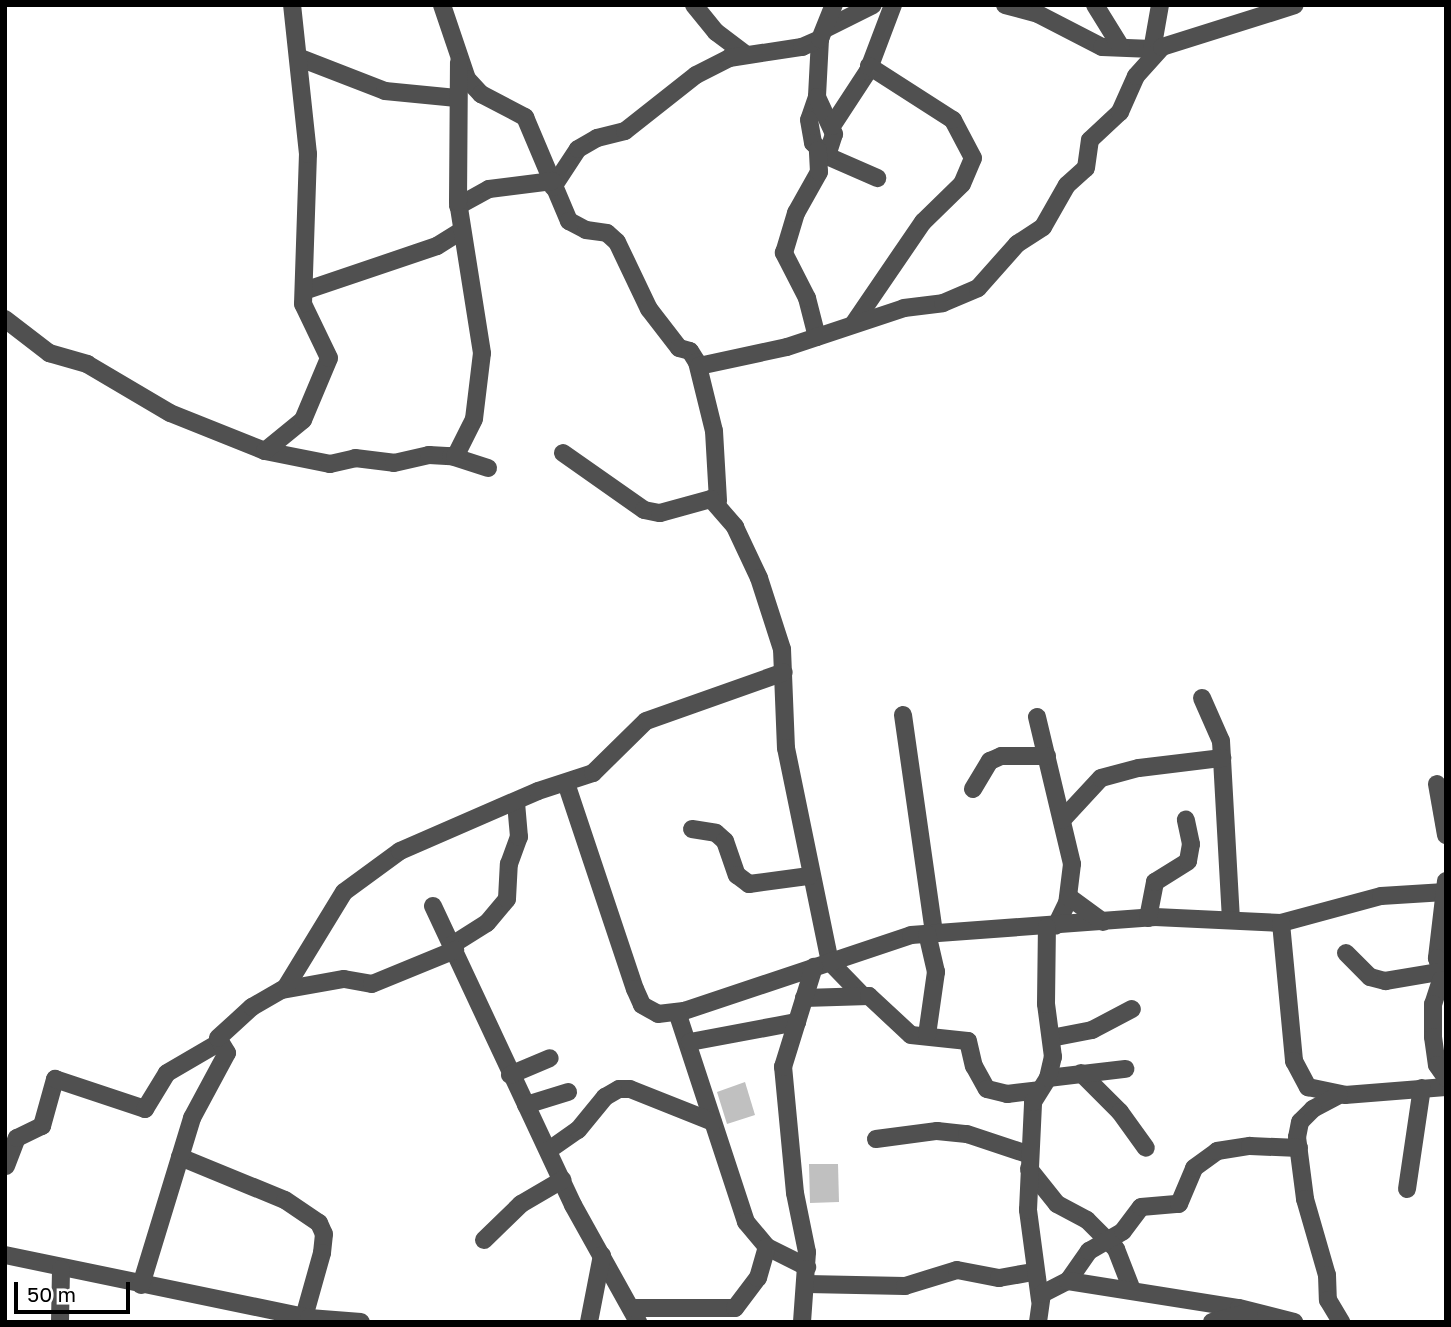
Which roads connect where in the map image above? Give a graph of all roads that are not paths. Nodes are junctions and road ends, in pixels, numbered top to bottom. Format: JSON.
{"nodes":[{"id":1,"x":292,"y":5,"type":"edge"},
{"id":2,"x":442,"y":5,"type":"edge"},
{"id":3,"x":694,"y":5,"type":"edge"},
{"id":4,"x":834,"y":5,"type":"edge"},
{"id":5,"x":873,"y":5,"type":"edge"},
{"id":6,"x":893,"y":5,"type":"edge"},
{"id":7,"x":1005,"y":5,"type":"edge"},
{"id":8,"x":1095,"y":5,"type":"edge"},
{"id":9,"x":1160,"y":5,"type":"edge"},
{"id":10,"x":1295,"y":5,"type":"edge"},
{"id":11,"x":824,"y":33,"type":"junction"},
{"id":12,"x":1121,"y":47,"type":"junction"},
{"id":13,"x":1151,"y":53,"type":"junction"},
{"id":14,"x":459,"y":54,"type":"junction"},
{"id":15,"x":745,"y":54,"type":"junction"},
{"id":16,"x":300,"y":58,"type":"junction"},
{"id":17,"x":869,"y":66,"type":"junction"},
{"id":18,"x":817,"y":97,"type":"junction"},
{"id":19,"x":457,"y":98,"type":"junction"},
{"id":20,"x":832,"y":126,"type":"junction"},
{"id":21,"x":581,"y":147,"type":"junction"},
{"id":22,"x":822,"y":153,"type":"junction"},
{"id":23,"x":546,"y":157,"type":"junction"},
{"id":24,"x":877,"y":178,"type":"dead end"},
{"id":25,"x":513,"y":183,"type":"junction"},
{"id":26,"x":553,"y":184,"type":"junction"},
{"id":27,"x":458,"y":206,"type":"junction"},
{"id":28,"x":461,"y":231,"type":"junction"},
{"id":29,"x":304,"y":290,"type":"junction"},
{"id":30,"x":5,"y":319,"type":"edge"},
{"id":31,"x":855,"y":323,"type":"junction"},
{"id":32,"x":817,"y":337,"type":"junction"},
{"id":33,"x":699,"y":366,"type":"junction"},
{"id":34,"x":265,"y":451,"type":"junction"},
{"id":35,"x":563,"y":453,"type":"dead end"},
{"id":36,"x":455,"y":457,"type":"junction"},
{"id":37,"x":488,"y":468,"type":"dead end"},
{"id":38,"x":718,"y":501,"type":"junction"},
{"id":39,"x":784,"y":672,"type":"junction"},
{"id":40,"x":1202,"y":698,"type":"dead end"},
{"id":41,"x":903,"y":715,"type":"dead end"},
{"id":42,"x":1037,"y":717,"type":"dead end"},
{"id":43,"x":1047,"y":756,"type":"junction"},
{"id":44,"x":1222,"y":758,"type":"junction"},
{"id":45,"x":566,"y":783,"type":"junction"},
{"id":46,"x":1437,"y":784,"type":"dead end"},
{"id":47,"x":973,"y":789,"type":"dead end"},
{"id":48,"x":516,"y":801,"type":"junction"},
{"id":49,"x":1062,"y":820,"type":"junction"},
{"id":50,"x":1186,"y":820,"type":"dead end"},
{"id":51,"x":692,"y":829,"type":"dead end"},
{"id":52,"x":1446,"y":835,"type":"edge"},
{"id":53,"x":809,"y":876,"type":"junction"},
{"id":54,"x":1445,"y":888,"type":"edge"},
{"id":55,"x":1069,"y":897,"type":"junction"},
{"id":56,"x":433,"y":906,"type":"dead end"},
{"id":57,"x":1148,"y":918,"type":"junction"},
{"id":58,"x":1231,"y":918,"type":"junction"},
{"id":59,"x":1103,"y":922,"type":"junction"},
{"id":60,"x":1281,"y":923,"type":"junction"},
{"id":61,"x":1052,"y":926,"type":"junction"},
{"id":62,"x":931,"y":934,"type":"junction"},
{"id":63,"x":1442,"y":938,"type":"edge"},
{"id":64,"x":453,"y":947,"type":"junction"},
{"id":65,"x":1346,"y":953,"type":"dead end"},
{"id":66,"x":822,"y":964,"type":"junction"},
{"id":67,"x":1442,"y":980,"type":"edge"},
{"id":68,"x":282,"y":990,"type":"junction"},
{"id":69,"x":862,"y":995,"type":"junction"},
{"id":70,"x":804,"y":998,"type":"junction"},
{"id":71,"x":1132,"y":1009,"type":"dead end"},
{"id":72,"x":677,"y":1012,"type":"junction"},
{"id":73,"x":797,"y":1022,"type":"junction"},
{"id":74,"x":927,"y":1035,"type":"junction"},
{"id":75,"x":1051,"y":1038,"type":"junction"},
{"id":76,"x":220,"y":1042,"type":"junction"},
{"id":77,"x":690,"y":1042,"type":"junction"},
{"id":78,"x":550,"y":1058,"type":"dead end"},
{"id":79,"x":1125,"y":1069,"type":"dead end"},
{"id":80,"x":1081,"y":1073,"type":"junction"},
{"id":81,"x":510,"y":1075,"type":"junction"},
{"id":82,"x":1445,"y":1083,"type":"edge"},
{"id":83,"x":1043,"y":1084,"type":"junction"},
{"id":84,"x":1422,"y":1088,"type":"junction"},
{"id":85,"x":568,"y":1092,"type":"dead end"},
{"id":86,"x":1340,"y":1094,"type":"junction"},
{"id":87,"x":527,"y":1105,"type":"junction"},
{"id":88,"x":713,"y":1122,"type":"junction"},
{"id":89,"x":876,"y":1139,"type":"dead end"},
{"id":90,"x":1146,"y":1148,"type":"dead end"},
{"id":91,"x":1299,"y":1148,"type":"junction"},
{"id":92,"x":549,"y":1150,"type":"junction"},
{"id":93,"x":180,"y":1157,"type":"junction"},
{"id":94,"x":1030,"y":1162,"type":"junction"},
{"id":95,"x":6,"y":1166,"type":"edge"},
{"id":96,"x":562,"y":1180,"type":"junction"},
{"id":97,"x":1407,"y":1189,"type":"dead end"},
{"id":98,"x":1108,"y":1239,"type":"junction"},
{"id":99,"x":484,"y":1240,"type":"dead end"},
{"id":100,"x":767,"y":1247,"type":"junction"},
{"id":101,"x":5,"y":1255,"type":"edge"},
{"id":102,"x":602,"y":1255,"type":"junction"},
{"id":103,"x":61,"y":1269,"type":"junction"},
{"id":104,"x":1034,"y":1272,"type":"junction"},
{"id":105,"x":807,"y":1275,"type":"junction"},
{"id":106,"x":1068,"y":1281,"type":"junction"},
{"id":107,"x":141,"y":1285,"type":"junction"},
{"id":108,"x":1132,"y":1290,"type":"junction"},
{"id":109,"x":1040,"y":1300,"type":"junction"},
{"id":110,"x":1256,"y":1312,"type":"junction"},
{"id":111,"x":635,"y":1315,"type":"edge"},
{"id":112,"x":307,"y":1319,"type":"edge"},
{"id":113,"x":60,"y":1322,"type":"edge"},
{"id":114,"x":361,"y":1322,"type":"edge"},
{"id":115,"x":589,"y":1322,"type":"edge"},
{"id":116,"x":802,"y":1322,"type":"edge"},
{"id":117,"x":1038,"y":1322,"type":"edge"},
{"id":118,"x":1212,"y":1322,"type":"edge"},
{"id":119,"x":1294,"y":1322,"type":"edge"},
{"id":120,"x":1341,"y":1322,"type":"edge"}],
"edges":[{"from":1,"to":16,"type":"street"},
{"from":2,"to":14,"type":"street"},
{"from":3,"to":15,"type":"street"},
{"from":4,"to":11,"type":"street"},
{"from":5,"to":11,"type":"street"},
{"from":6,"to":17,"type":"street"},
{"from":7,"to":12,"type":"street"},
{"from":8,"to":12,"type":"street"},
{"from":9,"to":13,"type":"street"},
{"from":10,"to":13,"type":"street"},
{"from":11,"to":15,"type":"street"},
{"from":11,"to":18,"type":"street"},
{"from":12,"to":13,"type":"street"},
{"from":13,"to":31,"type":"street"},
{"from":14,"to":19,"type":"street"},
{"from":14,"to":23,"type":"street"},
{"from":15,"to":21,"type":"street"},
{"from":16,"to":19,"type":"street"},
{"from":16,"to":29,"type":"street"},
{"from":17,"to":20,"type":"street"},
{"from":17,"to":31,"type":"street"},
{"from":18,"to":20,"type":"street"},
{"from":18,"to":22,"type":"street"},
{"from":19,"to":27,"type":"street"},
{"from":20,"to":22,"type":"street"},
{"from":21,"to":23,"type":"street"},
{"from":21,"to":26,"type":"street"},
{"from":22,"to":24,"type":"street"},
{"from":22,"to":32,"type":"street"},
{"from":23,"to":25,"type":"street"},
{"from":23,"to":26,"type":"street"},
{"from":25,"to":26,"type":"street"},
{"from":25,"to":27,"type":"street"},
{"from":26,"to":33,"type":"street"},
{"from":27,"to":28,"type":"street"},
{"from":28,"to":29,"type":"street"},
{"from":28,"to":36,"type":"street"},
{"from":29,"to":34,"type":"street"},
{"from":30,"to":34,"type":"street"},
{"from":31,"to":32,"type":"street"},
{"from":32,"to":33,"type":"street"},
{"from":33,"to":38,"type":"street"},
{"from":34,"to":36,"type":"street"},
{"from":35,"to":38,"type":"street"},
{"from":36,"to":37,"type":"street"},
{"from":38,"to":39,"type":"street"},
{"from":39,"to":45,"type":"street"},
{"from":39,"to":53,"type":"street"},
{"from":40,"to":44,"type":"street"},
{"from":41,"to":62,"type":"street"},
{"from":42,"to":43,"type":"street"},
{"from":43,"to":47,"type":"street"},
{"from":43,"to":49,"type":"street"},
{"from":44,"to":49,"type":"street"},
{"from":44,"to":58,"type":"street"},
{"from":45,"to":48,"type":"street"},
{"from":45,"to":72,"type":"street"},
{"from":46,"to":52,"type":"street"},
{"from":48,"to":64,"type":"street"},
{"from":48,"to":68,"type":"street"},
{"from":49,"to":55,"type":"street"},
{"from":50,"to":57,"type":"street"},
{"from":51,"to":53,"type":"street"},
{"from":53,"to":66,"type":"street"},
{"from":54,"to":60,"type":"street"},
{"from":54,"to":63,"type":"street"},
{"from":55,"to":59,"type":"street"},
{"from":55,"to":61,"type":"street"},
{"from":56,"to":64,"type":"street"},
{"from":57,"to":58,"type":"street"},
{"from":57,"to":59,"type":"street"},
{"from":58,"to":60,"type":"street"},
{"from":59,"to":61,"type":"street"},
{"from":60,"to":86,"type":"street"},
{"from":61,"to":62,"type":"street"},
{"from":61,"to":75,"type":"street"},
{"from":62,"to":66,"type":"street"},
{"from":62,"to":74,"type":"street"},
{"from":63,"to":67,"type":"street"},
{"from":64,"to":68,"type":"street"},
{"from":64,"to":81,"type":"street"},
{"from":65,"to":67,"type":"street"},
{"from":66,"to":69,"type":"street"},
{"from":66,"to":70,"type":"street"},
{"from":66,"to":72,"type":"street"},
{"from":67,"to":82,"type":"street"},
{"from":68,"to":76,"type":"street"},
{"from":69,"to":70,"type":"street"},
{"from":69,"to":74,"type":"street"},
{"from":70,"to":73,"type":"street"},
{"from":71,"to":75,"type":"street"},
{"from":72,"to":77,"type":"street"},
{"from":73,"to":77,"type":"street"},
{"from":73,"to":105,"type":"street"},
{"from":74,"to":83,"type":"street"},
{"from":75,"to":83,"type":"street"},
{"from":76,"to":93,"type":"street"},
{"from":76,"to":95,"type":"street"},
{"from":77,"to":88,"type":"street"},
{"from":78,"to":81,"type":"street"},
{"from":79,"to":80,"type":"street"},
{"from":80,"to":83,"type":"street"},
{"from":80,"to":90,"type":"street"},
{"from":81,"to":87,"type":"street"},
{"from":82,"to":84,"type":"street"},
{"from":83,"to":94,"type":"street"},
{"from":84,"to":86,"type":"street"},
{"from":84,"to":97,"type":"street"},
{"from":85,"to":87,"type":"street"},
{"from":86,"to":91,"type":"street"},
{"from":87,"to":92,"type":"street"},
{"from":88,"to":92,"type":"street"},
{"from":88,"to":100,"type":"street"},
{"from":89,"to":94,"type":"street"},
{"from":91,"to":98,"type":"street"},
{"from":91,"to":120,"type":"street"},
{"from":92,"to":96,"type":"street"},
{"from":93,"to":107,"type":"street"},
{"from":93,"to":112,"type":"street"},
{"from":94,"to":98,"type":"street"},
{"from":94,"to":104,"type":"street"},
{"from":96,"to":99,"type":"street"},
{"from":96,"to":102,"type":"street"},
{"from":98,"to":106,"type":"street"},
{"from":98,"to":108,"type":"street"},
{"from":100,"to":105,"type":"street"},
{"from":100,"to":111,"type":"street"},
{"from":101,"to":103,"type":"street"},
{"from":102,"to":111,"type":"street"},
{"from":102,"to":115,"type":"street"},
{"from":103,"to":107,"type":"street"},
{"from":103,"to":113,"type":"street"},
{"from":104,"to":105,"type":"street"},
{"from":104,"to":109,"type":"street"},
{"from":105,"to":116,"type":"street"},
{"from":106,"to":108,"type":"street"},
{"from":106,"to":109,"type":"street"},
{"from":107,"to":112,"type":"street"},
{"from":108,"to":110,"type":"street"},
{"from":109,"to":117,"type":"street"},
{"from":110,"to":118,"type":"street"},
{"from":110,"to":119,"type":"street"},
{"from":112,"to":114,"type":"street"}]}
